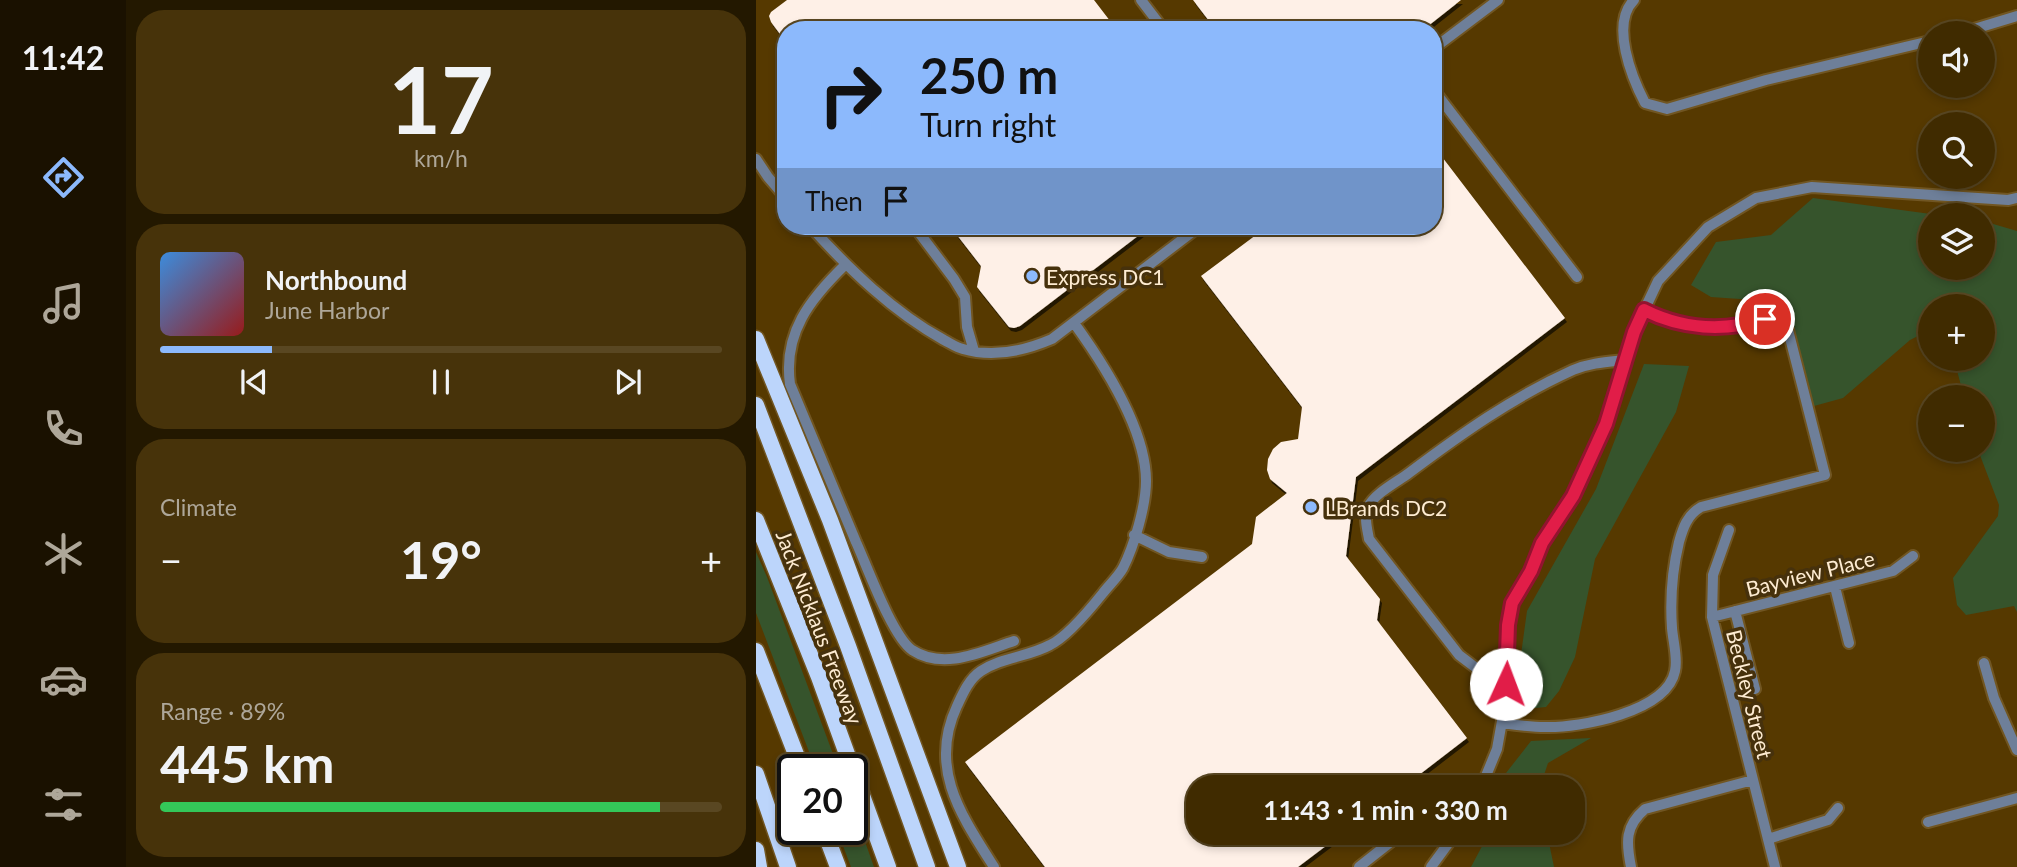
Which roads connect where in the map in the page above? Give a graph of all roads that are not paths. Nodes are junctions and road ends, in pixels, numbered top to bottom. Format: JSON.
{"nodes":[{"id":1,"x":1141,"y":0,"type":"edge"},
{"id":2,"x":1498,"y":0,"type":"edge"},
{"id":3,"x":1634,"y":0,"type":"edge"},
{"id":4,"x":2017,"y":16,"type":"edge"},
{"id":5,"x":1157,"y":21,"type":"edge"},
{"id":6,"x":1995,"y":23,"type":"edge"},
{"id":7,"x":1442,"y":42,"type":"edge"},
{"id":8,"x":1918,"y":44,"type":"edge"},
{"id":9,"x":1442,"y":101,"type":"edge"},
{"id":10,"x":756,"y":159,"type":"edge"},
{"id":11,"x":777,"y":188,"type":"edge"},
{"id":12,"x":2017,"y":198,"type":"edge"},
{"id":13,"x":818,"y":235,"type":"edge"},
{"id":14,"x":921,"y":235,"type":"edge"},
{"id":15,"x":1188,"y":235,"type":"edge"},
{"id":16,"x":845,"y":265,"type":"junction"},
{"id":17,"x":1577,"y":277,"type":"dead end"},
{"id":18,"x":1644,"y":310,"type":"junction"},
{"id":19,"x":1073,"y":323,"type":"junction"},
{"id":20,"x":756,"y":339,"type":"edge"},
{"id":21,"x":974,"y":351,"type":"junction"},
{"id":22,"x":1625,"y":360,"type":"junction"},
{"id":23,"x":756,"y":405,"type":"edge"},
{"id":24,"x":756,"y":520,"type":"edge"},
{"id":25,"x":1729,"y":530,"type":"dead end"},
{"id":26,"x":1134,"y":535,"type":"junction"},
{"id":27,"x":1913,"y":556,"type":"dead end"},
{"id":28,"x":1202,"y":557,"type":"dead end"},
{"id":29,"x":1835,"y":587,"type":"junction"},
{"id":30,"x":1735,"y":611,"type":"junction"},
{"id":31,"x":1712,"y":617,"type":"junction"},
{"id":32,"x":1014,"y":641,"type":"dead end"},
{"id":33,"x":1849,"y":643,"type":"dead end"},
{"id":34,"x":756,"y":651,"type":"edge"},
{"id":35,"x":1984,"y":663,"type":"dead end"},
{"id":36,"x":1506,"y":684,"type":"junction"},
{"id":37,"x":1755,"y":689,"type":"dead end"},
{"id":38,"x":1502,"y":723,"type":"junction"},
{"id":39,"x":2017,"y":750,"type":"edge"},
{"id":40,"x":796,"y":754,"type":"edge"},
{"id":41,"x":756,"y":774,"type":"edge"},
{"id":42,"x":1486,"y":775,"type":"edge"},
{"id":43,"x":1753,"y":780,"type":"junction"},
{"id":44,"x":2017,"y":798,"type":"edge"},
{"id":45,"x":1838,"y":808,"type":"dead end"},
{"id":46,"x":1928,"y":822,"type":"dead end"},
{"id":47,"x":1768,"y":839,"type":"junction"},
{"id":48,"x":830,"y":845,"type":"edge"},
{"id":49,"x":1387,"y":845,"type":"edge"},
{"id":50,"x":1447,"y":845,"type":"edge"},
{"id":51,"x":756,"y":850,"type":"edge"},
{"id":52,"x":759,"y":867,"type":"edge"},
{"id":53,"x":788,"y":867,"type":"edge"},
{"id":54,"x":838,"y":867,"type":"edge"},
{"id":55,"x":888,"y":867,"type":"edge"},
{"id":56,"x":927,"y":867,"type":"edge"},
{"id":57,"x":958,"y":867,"type":"edge"},
{"id":58,"x":994,"y":867,"type":"edge"},
{"id":59,"x":1359,"y":867,"type":"edge"},
{"id":60,"x":1431,"y":867,"type":"edge"},
{"id":61,"x":1631,"y":867,"type":"edge"},
{"id":62,"x":1775,"y":867,"type":"edge"}],
"edges":[{"from":1,"to":5,"type":"street"},
{"from":2,"to":7,"type":"street"},
{"from":3,"to":8,"type":"street"},
{"from":4,"to":6,"type":"street"},
{"from":9,"to":17,"type":"street"},
{"from":10,"to":11,"type":"street"},
{"from":12,"to":18,"type":"street"},
{"from":13,"to":16,"type":"street"},
{"from":14,"to":21,"type":"street"},
{"from":15,"to":19,"type":"street"},
{"from":16,"to":21,"type":"street"},
{"from":16,"to":32,"type":"street"},
{"from":18,"to":22,"type":"street"},
{"from":18,"to":38,"type":"street"},
{"from":19,"to":21,"type":"street"},
{"from":19,"to":26,"type":"street"},
{"from":20,"to":57,"type":"highway"},
{"from":22,"to":36,"type":"street"},
{"from":22,"to":36,"type":"street"},
{"from":23,"to":56,"type":"highway"},
{"from":24,"to":55,"type":"highway","name":"Jack Nicklaus Freeway"},
{"from":25,"to":31,"type":"street","name":"Beckley Street"},
{"from":26,"to":28,"type":"street"},
{"from":26,"to":58,"type":"street"},
{"from":27,"to":29,"type":"street","name":"Bayview Place"},
{"from":29,"to":30,"type":"street","name":"Bayview Place"},
{"from":29,"to":33,"type":"street"},
{"from":30,"to":31,"type":"street","name":"Bayview Place"},
{"from":30,"to":37,"type":"street"},
{"from":31,"to":43,"type":"street","name":"Beckley Street"},
{"from":34,"to":40,"type":"highway"},
{"from":35,"to":39,"type":"street"},
{"from":36,"to":38,"type":"street"},
{"from":38,"to":42,"type":"street"},
{"from":41,"to":53,"type":"highway"},
{"from":43,"to":47,"type":"street","name":"Beckley Street"},
{"from":43,"to":61,"type":"street"},
{"from":44,"to":46,"type":"street"},
{"from":45,"to":47,"type":"street"},
{"from":47,"to":62,"type":"street","name":"Beckley Street"},
{"from":48,"to":54,"type":"highway"},
{"from":49,"to":59,"type":"street"},
{"from":50,"to":60,"type":"street"},
{"from":51,"to":52,"type":"highway"}]}
